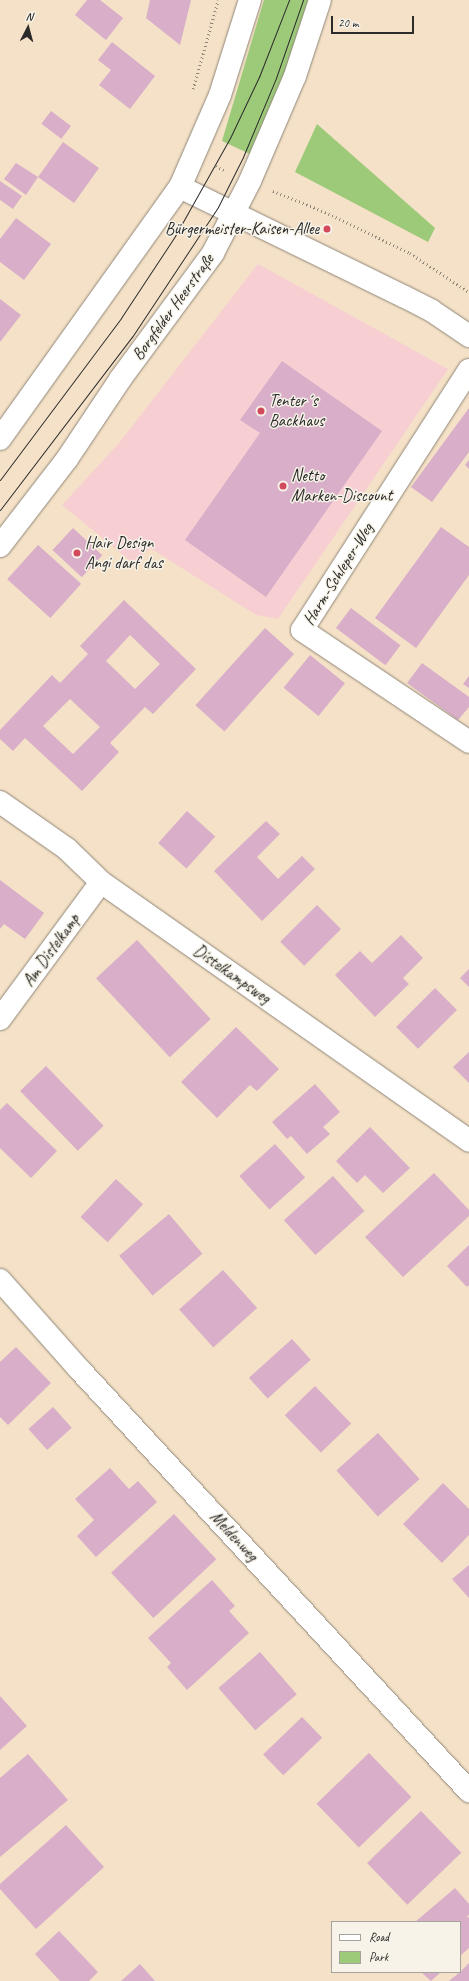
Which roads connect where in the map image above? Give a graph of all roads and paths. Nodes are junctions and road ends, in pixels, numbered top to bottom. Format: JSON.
{"nodes":[{"id":1,"x":250,"y":0,"type":"edge"},
{"id":2,"x":320,"y":0,"type":"edge"},
{"id":3,"x":195,"y":155,"type":"junction"},
{"id":4,"x":250,"y":181,"type":"junction"},
{"id":5,"x":180,"y":187,"type":"junction"},
{"id":6,"x":234,"y":214,"type":"junction"},
{"id":7,"x":469,"y":292,"type":"edge"},
{"id":8,"x":469,"y":336,"type":"edge"},
{"id":9,"x":469,"y":370,"type":"edge"},
{"id":10,"x":0,"y":438,"type":"edge"},
{"id":11,"x":0,"y":546,"type":"edge"},
{"id":12,"x":469,"y":742,"type":"edge"},
{"id":13,"x":0,"y":802,"type":"edge"},
{"id":14,"x":101,"y":882,"type":"junction"},
{"id":15,"x":0,"y":1019,"type":"edge"},
{"id":16,"x":469,"y":1141,"type":"edge"},
{"id":17,"x":0,"y":1280,"type":"edge"},
{"id":18,"x":469,"y":1791,"type":"edge"}],
"edges":[{"from":1,"to":3,"type":"street"},
{"from":2,"to":4,"type":"street","name":"Borgfelder Heerstraße"},
{"from":3,"to":4,"type":"path"},
{"from":3,"to":5,"type":"street"},
{"from":4,"to":6,"type":"street","name":"Borgfelder Heerstraße"},
{"from":4,"to":7,"type":"path"},
{"from":5,"to":6,"type":"street"},
{"from":5,"to":10,"type":"street"},
{"from":6,"to":8,"type":"street"},
{"from":6,"to":11,"type":"street","name":"Borgfelder Heerstraße"},
{"from":9,"to":12,"type":"street","name":"Harm-Schleper-Weg"},
{"from":13,"to":14,"type":"street","name":"Distelkampsweg"},
{"from":14,"to":15,"type":"street","name":"Am Distelkamp"},
{"from":14,"to":16,"type":"street","name":"Distelkampsweg"},
{"from":17,"to":18,"type":"street","name":"Meldenweg"}]}
